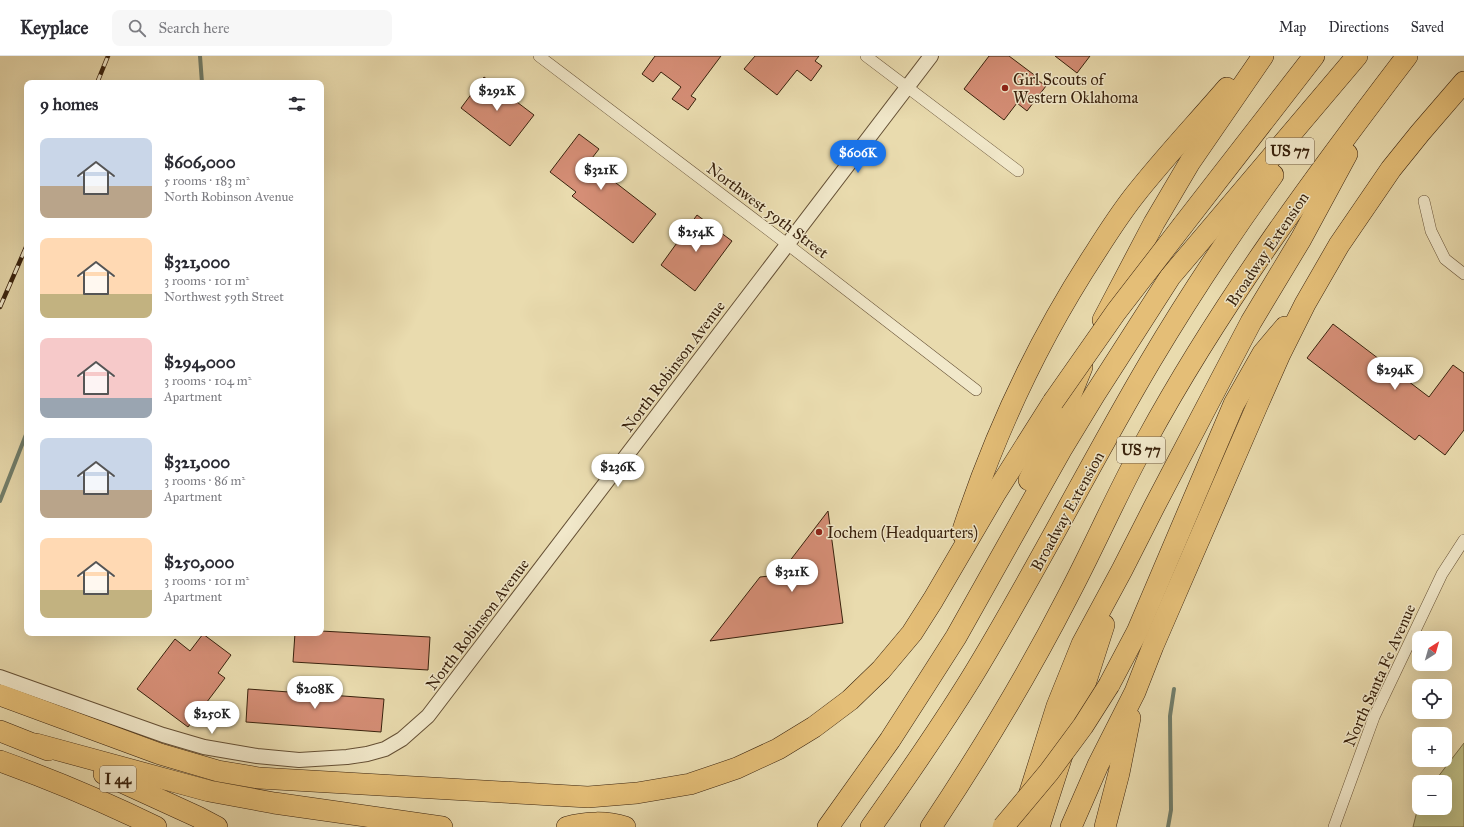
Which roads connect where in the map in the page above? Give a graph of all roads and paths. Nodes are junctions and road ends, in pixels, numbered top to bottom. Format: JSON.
{"nodes":[{"id":1,"x":539,"y":56,"type":"edge"},
{"id":2,"x":866,"y":56,"type":"edge"},
{"id":3,"x":931,"y":56,"type":"edge"},
{"id":4,"x":1256,"y":56,"type":"edge"},
{"id":5,"x":1263,"y":56,"type":"edge"},
{"id":6,"x":1314,"y":56,"type":"edge"},
{"id":7,"x":1358,"y":56,"type":"edge"},
{"id":8,"x":1407,"y":56,"type":"edge"},
{"id":9,"x":1464,"y":82,"type":"edge"},
{"id":10,"x":908,"y":87,"type":"junction"},
{"id":11,"x":1380,"y":91,"type":"junction"},
{"id":12,"x":1018,"y":171,"type":"dead end"},
{"id":13,"x":1424,"y":201,"type":"dead end"},
{"id":14,"x":787,"y":244,"type":"junction"},
{"id":15,"x":1464,"y":274,"type":"edge"},
{"id":16,"x":1305,"y":304,"type":"junction"},
{"id":17,"x":976,"y":390,"type":"dead end"},
{"id":18,"x":1464,"y":540,"type":"edge"},
{"id":19,"x":1122,"y":570,"type":"junction"},
{"id":20,"x":948,"y":574,"type":"junction"},
{"id":21,"x":976,"y":602,"type":"junction"},
{"id":22,"x":0,"y":677,"type":"edge"},
{"id":23,"x":1135,"y":692,"type":"junction"},
{"id":24,"x":0,"y":695,"type":"edge"},
{"id":25,"x":0,"y":731,"type":"edge"},
{"id":26,"x":36,"y":744,"type":"junction"},
{"id":27,"x":0,"y":761,"type":"edge"},
{"id":28,"x":438,"y":826,"type":"edge"},
{"id":29,"x":156,"y":827,"type":"edge"},
{"id":30,"x":217,"y":827,"type":"edge"},
{"id":31,"x":567,"y":827,"type":"edge"},
{"id":32,"x":625,"y":827,"type":"edge"},
{"id":33,"x":828,"y":827,"type":"edge"},
{"id":34,"x":871,"y":827,"type":"edge"},
{"id":35,"x":930,"y":827,"type":"edge"},
{"id":36,"x":1003,"y":827,"type":"edge"},
{"id":37,"x":1019,"y":827,"type":"edge"},
{"id":38,"x":1039,"y":827,"type":"edge"},
{"id":39,"x":1071,"y":827,"type":"edge"},
{"id":40,"x":1105,"y":827,"type":"edge"},
{"id":41,"x":1334,"y":827,"type":"edge"}],
"edges":[{"from":1,"to":14,"type":"street","name":"Northwest 59th Street"},
{"from":2,"to":10,"type":"street"},
{"from":3,"to":10,"type":"street","name":"North Robinson Avenue"},
{"from":4,"to":20,"type":"highway"},
{"from":5,"to":21,"type":"highway"},
{"from":6,"to":20,"type":"highway","bridge":true},
{"from":7,"to":21,"type":"highway"},
{"from":7,"to":34,"type":"highway","name":"Broadway Extension","number":"US 77"},
{"from":8,"to":11,"type":"highway","name":"Broadway Extension","number":"US 77"},
{"from":9,"to":16,"type":"highway"},
{"from":10,"to":12,"type":"street"},
{"from":10,"to":14,"type":"street","name":"North Robinson Avenue"},
{"from":11,"to":19,"type":"highway"},
{"from":11,"to":35,"type":"highway","name":"Broadway Extension","number":"US 77"},
{"from":13,"to":15,"type":"street"},
{"from":14,"to":17,"type":"street","name":"Northwest 59th Street"},
{"from":14,"to":22,"type":"street","name":"North Robinson Avenue"},
{"from":16,"to":23,"type":"highway"},
{"from":16,"to":36,"type":"highway","bridge":true},
{"from":18,"to":41,"type":"street","name":"North Santa Fe Avenue"},
{"from":19,"to":37,"type":"highway"},
{"from":19,"to":38,"type":"highway"},
{"from":20,"to":24,"type":"highway"},
{"from":21,"to":33,"type":"highway"},
{"from":23,"to":39,"type":"highway"},
{"from":23,"to":40,"type":"highway"},
{"from":25,"to":26,"type":"highway","number":"I 44"},
{"from":26,"to":28,"type":"highway"},
{"from":26,"to":30,"type":"highway","number":"I 44"},
{"from":27,"to":29,"type":"highway","number":"I 44"},
{"from":31,"to":32,"type":"highway"}]}
